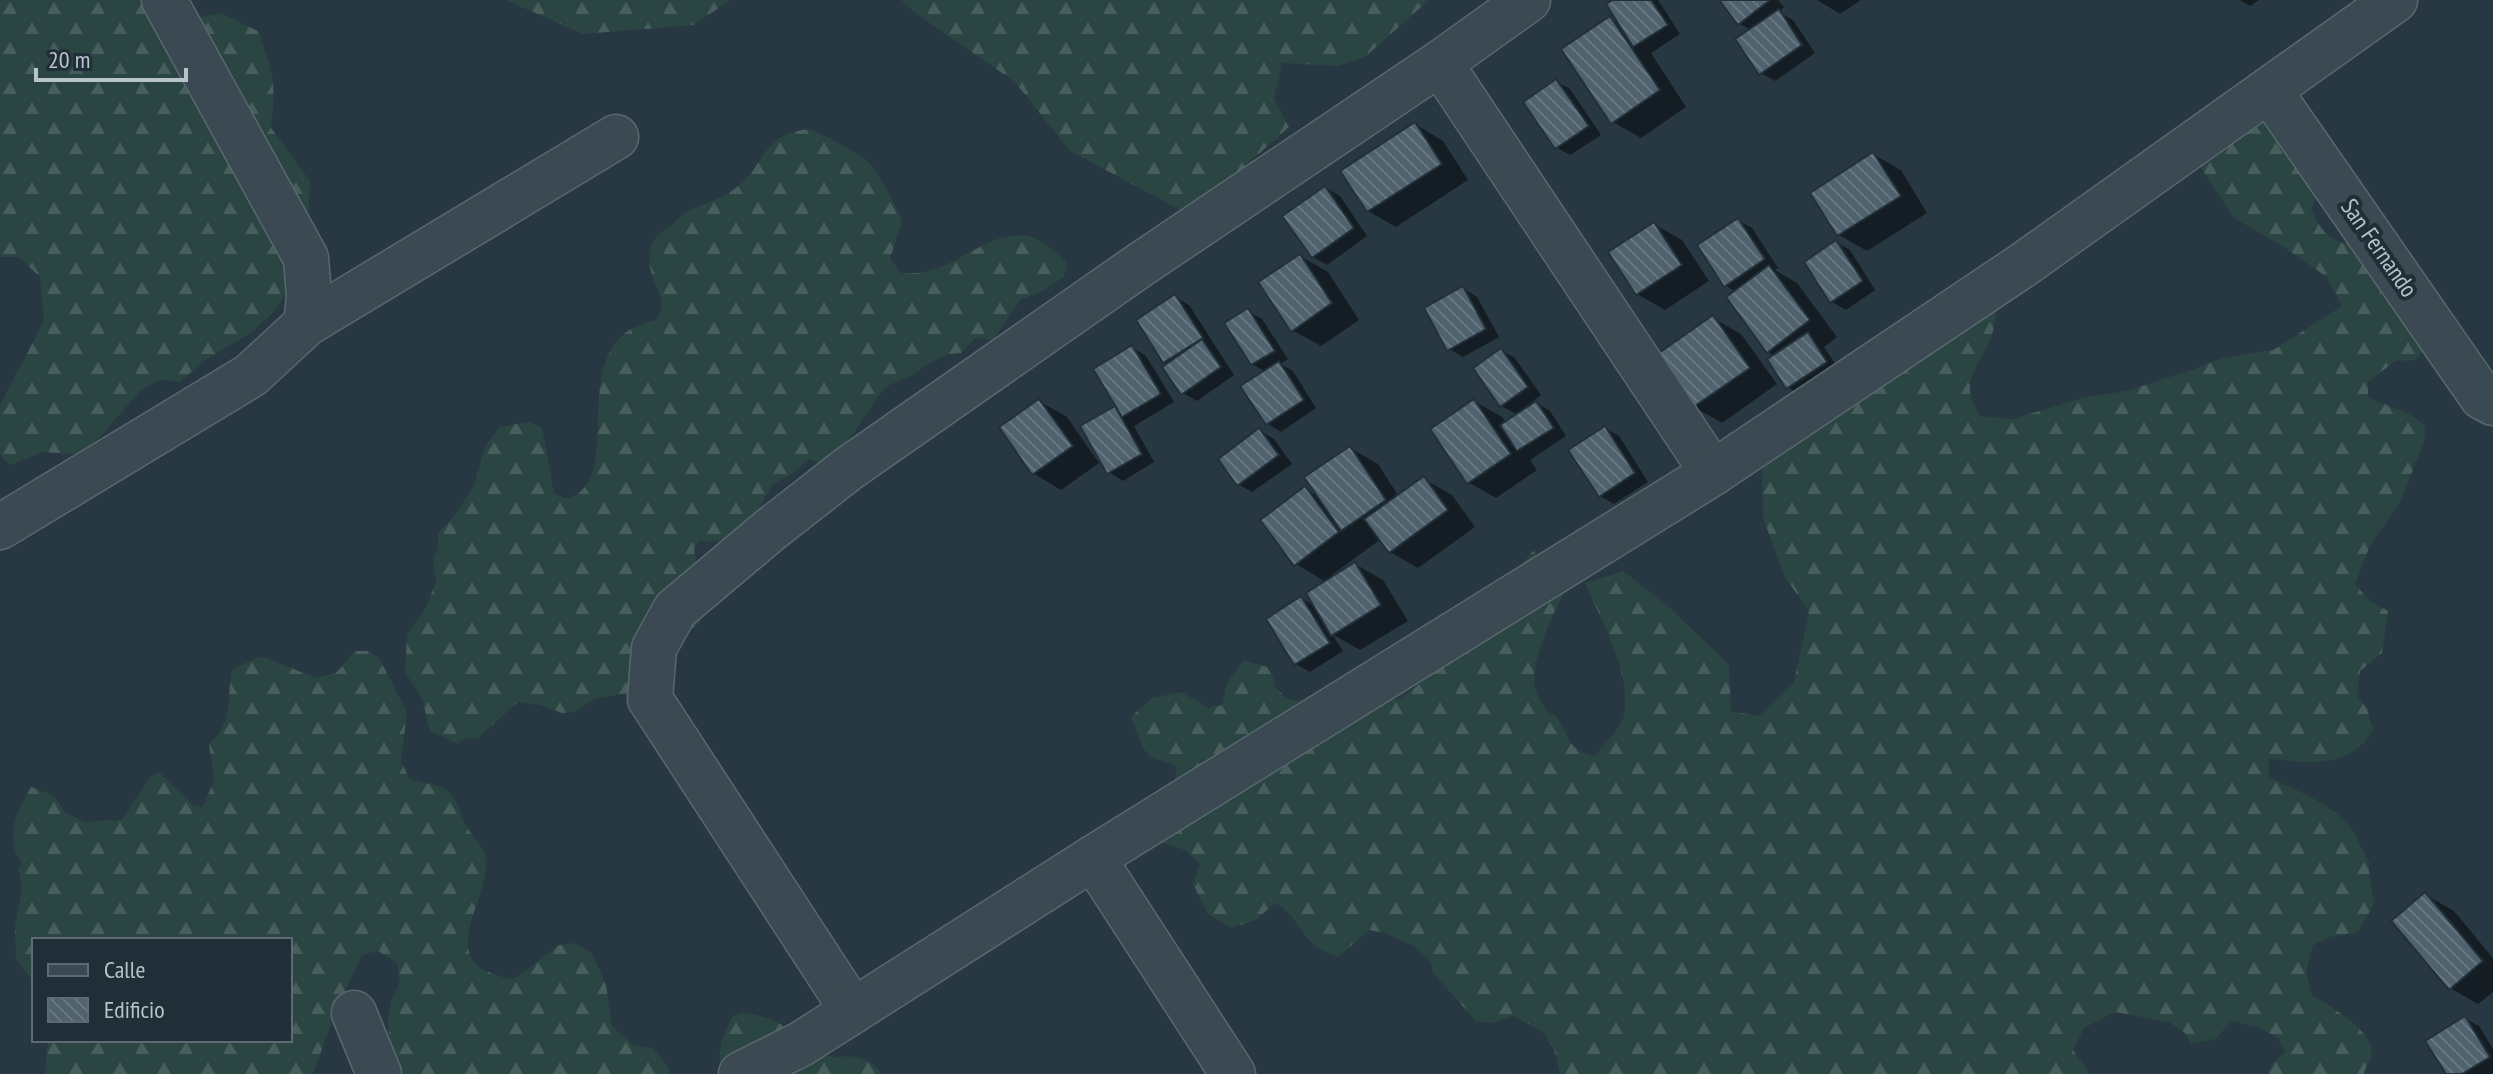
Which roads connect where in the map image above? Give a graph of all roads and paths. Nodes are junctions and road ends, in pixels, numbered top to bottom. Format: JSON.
{"nodes":[{"id":1,"x":164,"y":0,"type":"edge"},
{"id":2,"x":1528,"y":0,"type":"edge"},
{"id":3,"x":2395,"y":0,"type":"edge"},
{"id":4,"x":1440,"y":63,"type":"junction"},
{"id":5,"x":2269,"y":90,"type":"junction"},
{"id":6,"x":616,"y":137,"type":"dead end"},
{"id":7,"x":306,"y":324,"type":"junction"},
{"id":8,"x":2493,"y":403,"type":"edge"},
{"id":9,"x":1713,"y":473,"type":"junction"},
{"id":10,"x":0,"y":527,"type":"edge"},
{"id":11,"x":1093,"y":858,"type":"junction"},
{"id":12,"x":853,"y":1011,"type":"junction"},
{"id":13,"x":354,"y":1013,"type":"dead end"},
{"id":14,"x":379,"y":1074,"type":"edge"},
{"id":15,"x":741,"y":1074,"type":"edge"},
{"id":16,"x":1233,"y":1074,"type":"edge"}],
"edges":[{"from":1,"to":7,"type":"street"},
{"from":2,"to":4,"type":"street"},
{"from":3,"to":5,"type":"street"},
{"from":4,"to":9,"type":"street"},
{"from":4,"to":12,"type":"street"},
{"from":5,"to":8,"type":"street","name":"San Fernando"},
{"from":5,"to":9,"type":"street"},
{"from":6,"to":7,"type":"street"},
{"from":7,"to":10,"type":"street"},
{"from":9,"to":11,"type":"street"},
{"from":11,"to":12,"type":"street"},
{"from":11,"to":16,"type":"street"},
{"from":12,"to":15,"type":"street"},
{"from":13,"to":14,"type":"street"}]}
